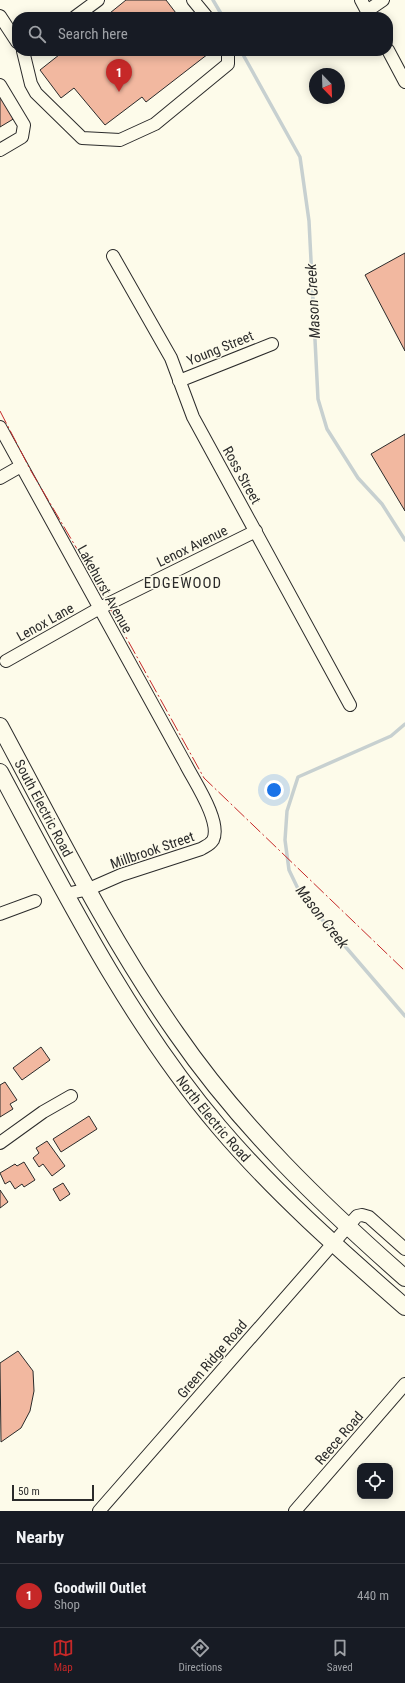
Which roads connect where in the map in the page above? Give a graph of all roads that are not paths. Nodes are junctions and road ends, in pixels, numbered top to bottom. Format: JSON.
{"nodes":[{"id":1,"x":98,"y":0,"type":"edge"},
{"id":2,"x":194,"y":0,"type":"edge"},
{"id":3,"x":361,"y":0,"type":"edge"},
{"id":4,"x":383,"y":0,"type":"edge"},
{"id":5,"x":82,"y":12,"type":"edge"},
{"id":6,"x":203,"y":12,"type":"edge"},
{"id":7,"x":367,"y":12,"type":"edge"},
{"id":8,"x":370,"y":12,"type":"edge"},
{"id":9,"x":0,"y":16,"type":"edge"},
{"id":10,"x":12,"y":34,"type":"edge"},
{"id":11,"x":27,"y":56,"type":"edge"},
{"id":12,"x":228,"y":56,"type":"edge"},
{"id":13,"x":391,"y":56,"type":"edge"},
{"id":14,"x":405,"y":82,"type":"edge"},
{"id":15,"x":0,"y":85,"type":"edge"},
{"id":16,"x":0,"y":150,"type":"edge"},
{"id":17,"x":113,"y":256,"type":"dead end"},
{"id":18,"x":272,"y":344,"type":"dead end"},
{"id":19,"x":179,"y":381,"type":"junction"},
{"id":20,"x":0,"y":427,"type":"edge"},
{"id":21,"x":22,"y":466,"type":"junction"},
{"id":22,"x":0,"y":478,"type":"edge"},
{"id":23,"x":256,"y":530,"type":"junction"},
{"id":24,"x":98,"y":609,"type":"junction"},
{"id":25,"x":6,"y":661,"type":"dead end"},
{"id":26,"x":350,"y":705,"type":"dead end"},
{"id":27,"x":0,"y":726,"type":"edge"},
{"id":28,"x":186,"y":765,"type":"joint"},
{"id":29,"x":0,"y":772,"type":"edge"},
{"id":30,"x":89,"y":889,"type":"junction"},
{"id":31,"x":66,"y":894,"type":"junction"},
{"id":32,"x":35,"y":901,"type":"dead end"},
{"id":33,"x":0,"y":914,"type":"edge"},
{"id":34,"x":71,"y":1096,"type":"dead end"},
{"id":35,"x":0,"y":1143,"type":"edge"},
{"id":36,"x":347,"y":1226,"type":"junction"},
{"id":37,"x":333,"y":1243,"type":"junction"},
{"id":38,"x":405,"y":1249,"type":"edge"},
{"id":39,"x":405,"y":1278,"type":"edge"},
{"id":40,"x":405,"y":1306,"type":"edge"},
{"id":41,"x":405,"y":1384,"type":"edge"},
{"id":42,"x":99,"y":1511,"type":"edge"},
{"id":43,"x":295,"y":1511,"type":"edge"}],
"edges":[{"from":1,"to":5,"type":"street"},
{"from":2,"to":6,"type":"street"},
{"from":3,"to":7,"type":"street"},
{"from":4,"to":8,"type":"street"},
{"from":9,"to":10,"type":"street"},
{"from":11,"to":12,"type":"street"},
{"from":13,"to":14,"type":"street"},
{"from":15,"to":16,"type":"street"},
{"from":17,"to":19,"type":"street","name":"Ross Street"},
{"from":18,"to":19,"type":"street","name":"Young Street"},
{"from":19,"to":23,"type":"street","name":"Ross Street"},
{"from":20,"to":21,"type":"street","name":"Lakehurst Avenue"},
{"from":21,"to":22,"type":"street"},
{"from":21,"to":24,"type":"street","name":"Lakehurst Avenue"},
{"from":23,"to":24,"type":"street","name":"Lenox Avenue"},
{"from":23,"to":26,"type":"street","name":"Ross Street"},
{"from":24,"to":25,"type":"street","name":"Lenox Lane"},
{"from":24,"to":28,"type":"street","name":"Lakehurst Avenue"},
{"from":27,"to":30,"type":"main road","name":"South Electric Road"},
{"from":28,"to":30,"type":"street","name":"Millbrook Street"},
{"from":29,"to":31,"type":"main road","name":"South Electric Road"},
{"from":30,"to":31,"type":"street","name":"Millbrook Street"},
{"from":30,"to":36,"type":"main road","name":"North Electric Road"},
{"from":31,"to":37,"type":"main road","name":"North Electric Road"},
{"from":32,"to":33,"type":"street"},
{"from":34,"to":35,"type":"street"},
{"from":36,"to":37,"type":"street","name":"Green Ridge Road"},
{"from":36,"to":38,"type":"street","name":"Green Ridge Road"},
{"from":36,"to":39,"type":"main road","name":"North Electric Road"},
{"from":37,"to":40,"type":"main road","name":"North Electric Road"},
{"from":37,"to":42,"type":"street","name":"Green Ridge Road"},
{"from":41,"to":43,"type":"street","name":"Reece Road"}]}
